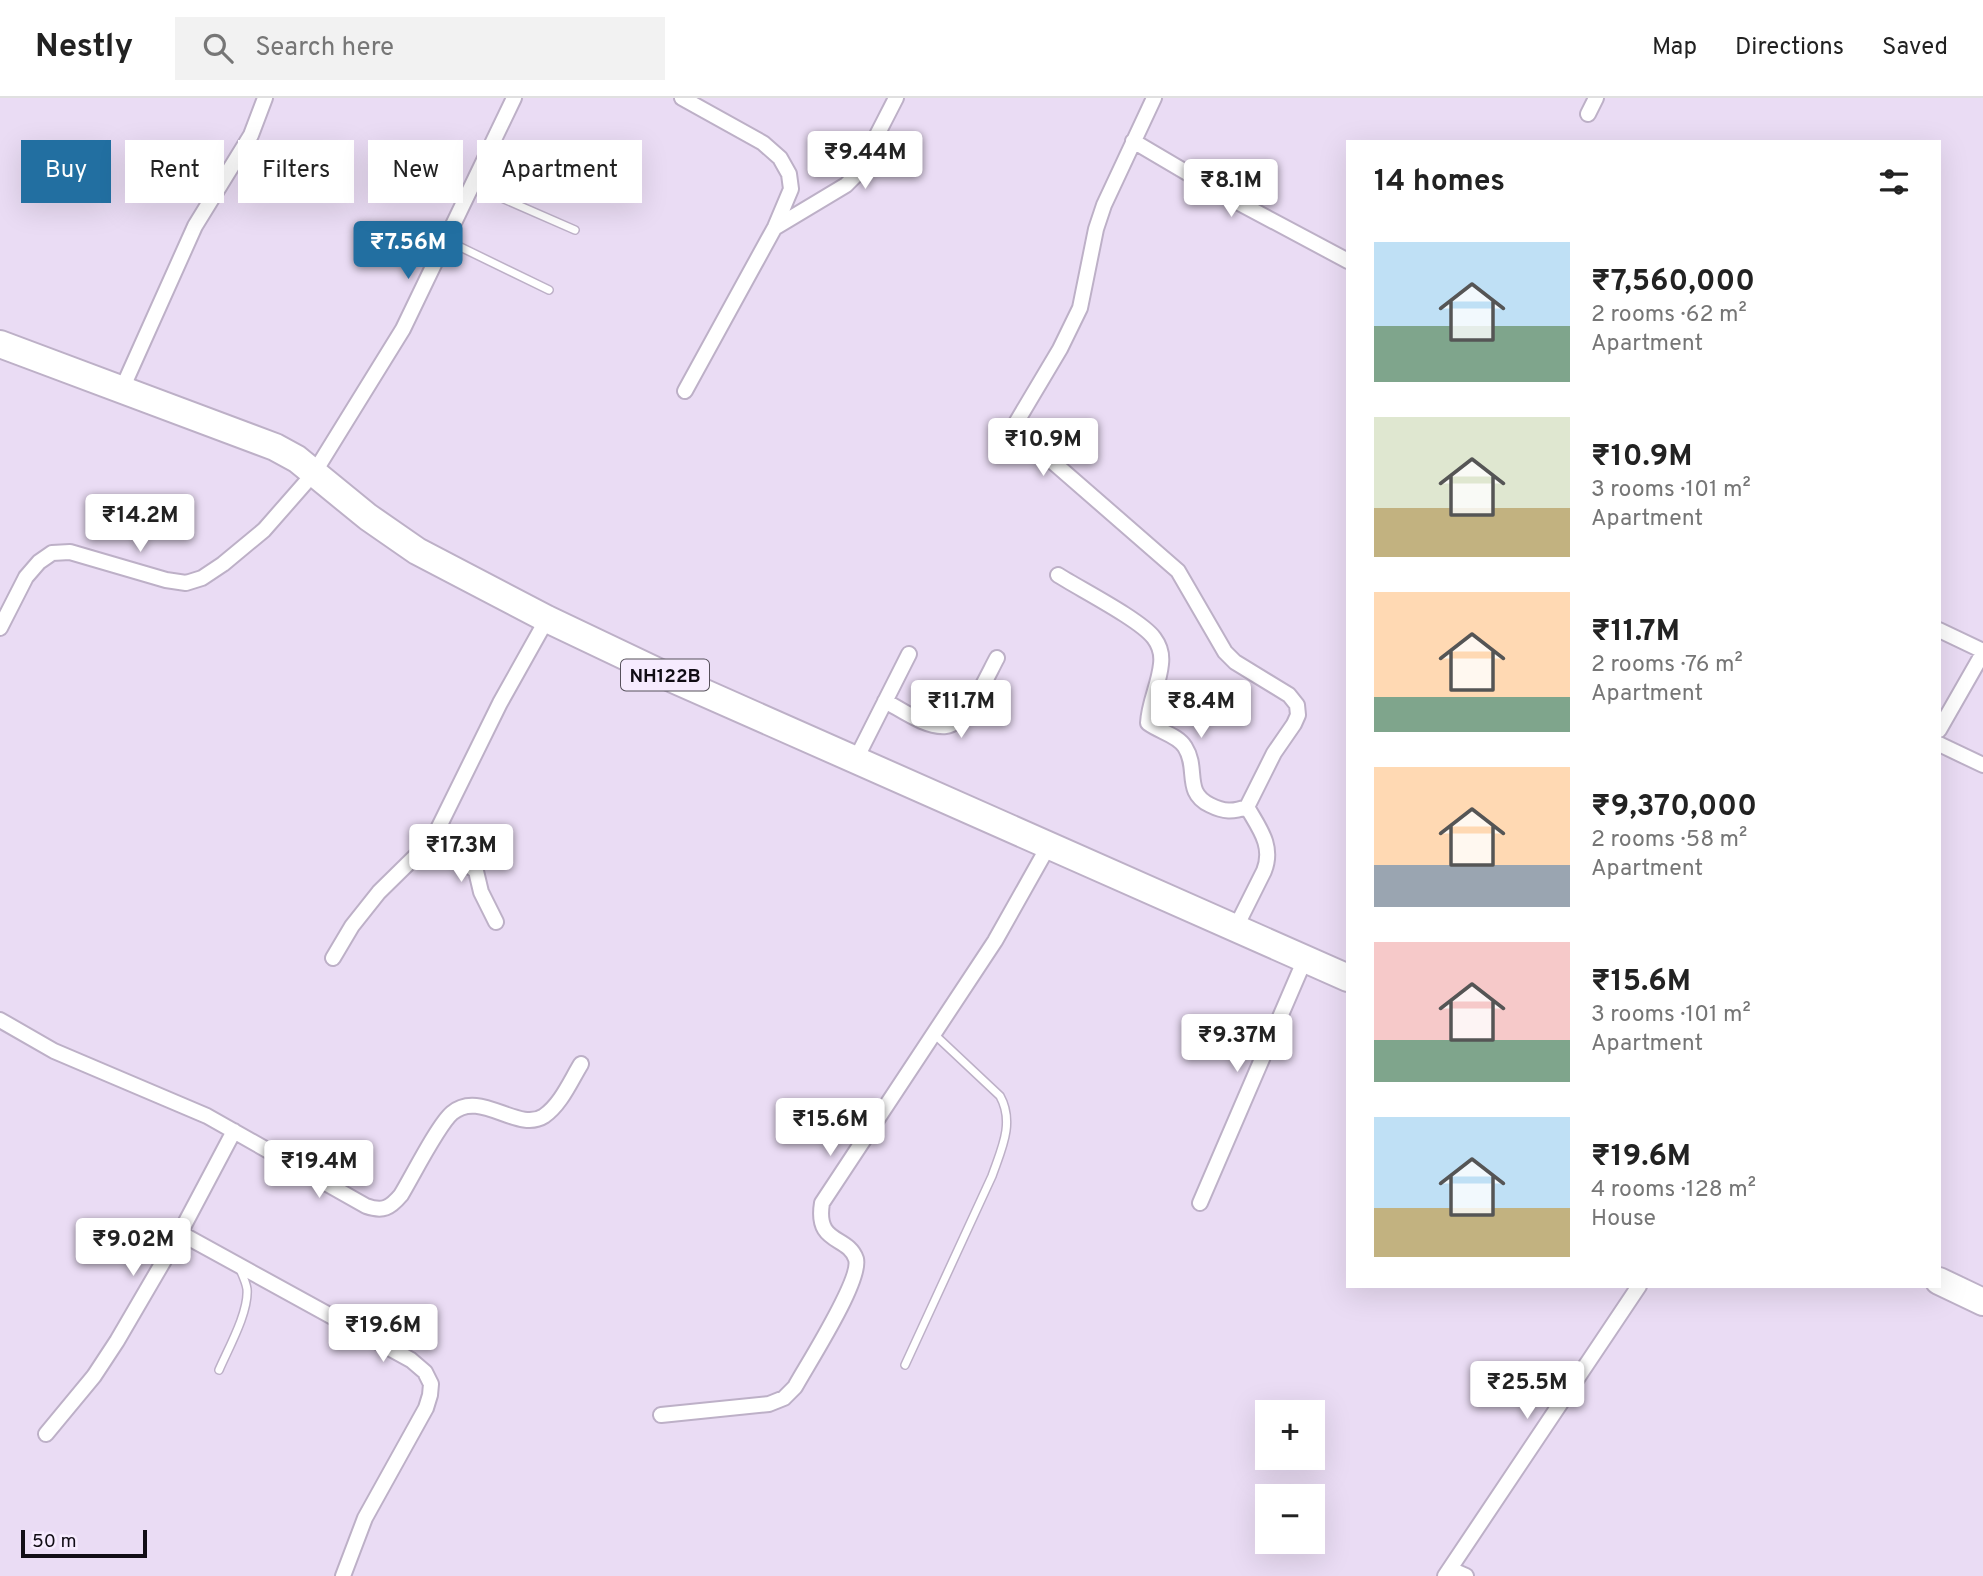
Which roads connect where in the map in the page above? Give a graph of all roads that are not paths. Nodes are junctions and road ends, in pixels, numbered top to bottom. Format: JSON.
{"nodes":[{"id":1,"x":265,"y":98,"type":"edge"},
{"id":2,"x":514,"y":98,"type":"edge"},
{"id":3,"x":682,"y":98,"type":"edge"},
{"id":4,"x":896,"y":98,"type":"edge"},
{"id":5,"x":1154,"y":98,"type":"edge"},
{"id":6,"x":1595,"y":98,"type":"edge"},
{"id":7,"x":1588,"y":114,"type":"dead end"},
{"id":8,"x":1133,"y":141,"type":"junction"},
{"id":9,"x":472,"y":185,"type":"junction"},
{"id":10,"x":775,"y":227,"type":"junction"},
{"id":11,"x":575,"y":230,"type":"dead end"},
{"id":12,"x":446,"y":240,"type":"junction"},
{"id":13,"x":1346,"y":260,"type":"edge"},
{"id":14,"x":550,"y":290,"type":"dead end"},
{"id":15,"x":0,"y":344,"type":"edge"},
{"id":16,"x":122,"y":389,"type":"junction"},
{"id":17,"x":685,"y":391,"type":"dead end"},
{"id":18,"x":314,"y":473,"type":"junction"},
{"id":19,"x":1058,"y":575,"type":"dead end"},
{"id":20,"x":547,"y":619,"type":"junction"},
{"id":21,"x":0,"y":628,"type":"edge"},
{"id":22,"x":1941,"y":631,"type":"edge"},
{"id":23,"x":1983,"y":652,"type":"edge"},
{"id":24,"x":909,"y":654,"type":"dead end"},
{"id":25,"x":997,"y":658,"type":"dead end"},
{"id":26,"x":885,"y":701,"type":"junction"},
{"id":27,"x":1941,"y":726,"type":"edge"},
{"id":28,"x":1941,"y":745,"type":"edge"},
{"id":29,"x":856,"y":759,"type":"junction"},
{"id":30,"x":1983,"y":765,"type":"edge"},
{"id":31,"x":1247,"y":807,"type":"junction"},
{"id":32,"x":433,"y":839,"type":"junction"},
{"id":33,"x":1048,"y":845,"type":"junction"},
{"id":34,"x":496,"y":922,"type":"dead end"},
{"id":35,"x":1235,"y":929,"type":"junction"},
{"id":36,"x":333,"y":958,"type":"dead end"},
{"id":37,"x":1305,"y":959,"type":"junction"},
{"id":38,"x":1346,"y":977,"type":"edge"},
{"id":39,"x":0,"y":1020,"type":"edge"},
{"id":40,"x":934,"y":1034,"type":"junction"},
{"id":41,"x":581,"y":1064,"type":"dead end"},
{"id":42,"x":234,"y":1131,"type":"junction"},
{"id":43,"x":1200,"y":1203,"type":"dead end"},
{"id":44,"x":180,"y":1233,"type":"junction"},
{"id":45,"x":239,"y":1266,"type":"junction"},
{"id":46,"x":1941,"y":1282,"type":"edge"},
{"id":47,"x":1638,"y":1288,"type":"edge"},
{"id":48,"x":1983,"y":1302,"type":"edge"},
{"id":49,"x":905,"y":1365,"type":"dead end"},
{"id":50,"x":219,"y":1370,"type":"dead end"},
{"id":51,"x":662,"y":1415,"type":"dead end"},
{"id":52,"x":46,"y":1434,"type":"dead end"},
{"id":53,"x":1448,"y":1572,"type":"edge"},
{"id":54,"x":343,"y":1576,"type":"edge"},
{"id":55,"x":1466,"y":1576,"type":"edge"}],
"edges":[{"from":1,"to":16,"type":"street"},
{"from":2,"to":9,"type":"street"},
{"from":3,"to":10,"type":"street"},
{"from":4,"to":10,"type":"street"},
{"from":5,"to":8,"type":"street"},
{"from":6,"to":7,"type":"street"},
{"from":8,"to":13,"type":"street"},
{"from":8,"to":31,"type":"street"},
{"from":9,"to":11,"type":"lane"},
{"from":9,"to":12,"type":"street"},
{"from":10,"to":17,"type":"street"},
{"from":12,"to":14,"type":"lane"},
{"from":12,"to":18,"type":"street"},
{"from":15,"to":16,"type":"highway","number":"NH122B"},
{"from":16,"to":18,"type":"highway","number":"NH122B"},
{"from":18,"to":20,"type":"highway","number":"NH122B"},
{"from":18,"to":21,"type":"street"},
{"from":19,"to":31,"type":"street"},
{"from":20,"to":29,"type":"highway","number":"NH122B"},
{"from":20,"to":32,"type":"street"},
{"from":22,"to":23,"type":"street"},
{"from":23,"to":27,"type":"street"},
{"from":24,"to":26,"type":"street"},
{"from":25,"to":26,"type":"street"},
{"from":26,"to":29,"type":"street"},
{"from":28,"to":30,"type":"street"},
{"from":29,"to":33,"type":"highway","number":"NH122B"},
{"from":31,"to":35,"type":"street"},
{"from":32,"to":34,"type":"street"},
{"from":32,"to":36,"type":"street"},
{"from":33,"to":35,"type":"highway","number":"NH122B"},
{"from":33,"to":40,"type":"street"},
{"from":35,"to":37,"type":"highway","number":"NH122B"},
{"from":37,"to":38,"type":"highway","number":"NH122B"},
{"from":37,"to":43,"type":"street"},
{"from":39,"to":42,"type":"street"},
{"from":40,"to":49,"type":"lane"},
{"from":40,"to":51,"type":"street"},
{"from":41,"to":42,"type":"street"},
{"from":42,"to":44,"type":"street"},
{"from":44,"to":45,"type":"street"},
{"from":44,"to":52,"type":"street"},
{"from":45,"to":50,"type":"lane"},
{"from":45,"to":54,"type":"street"},
{"from":46,"to":48,"type":"highway"},
{"from":47,"to":53,"type":"street"},
{"from":53,"to":55,"type":"street"}]}
